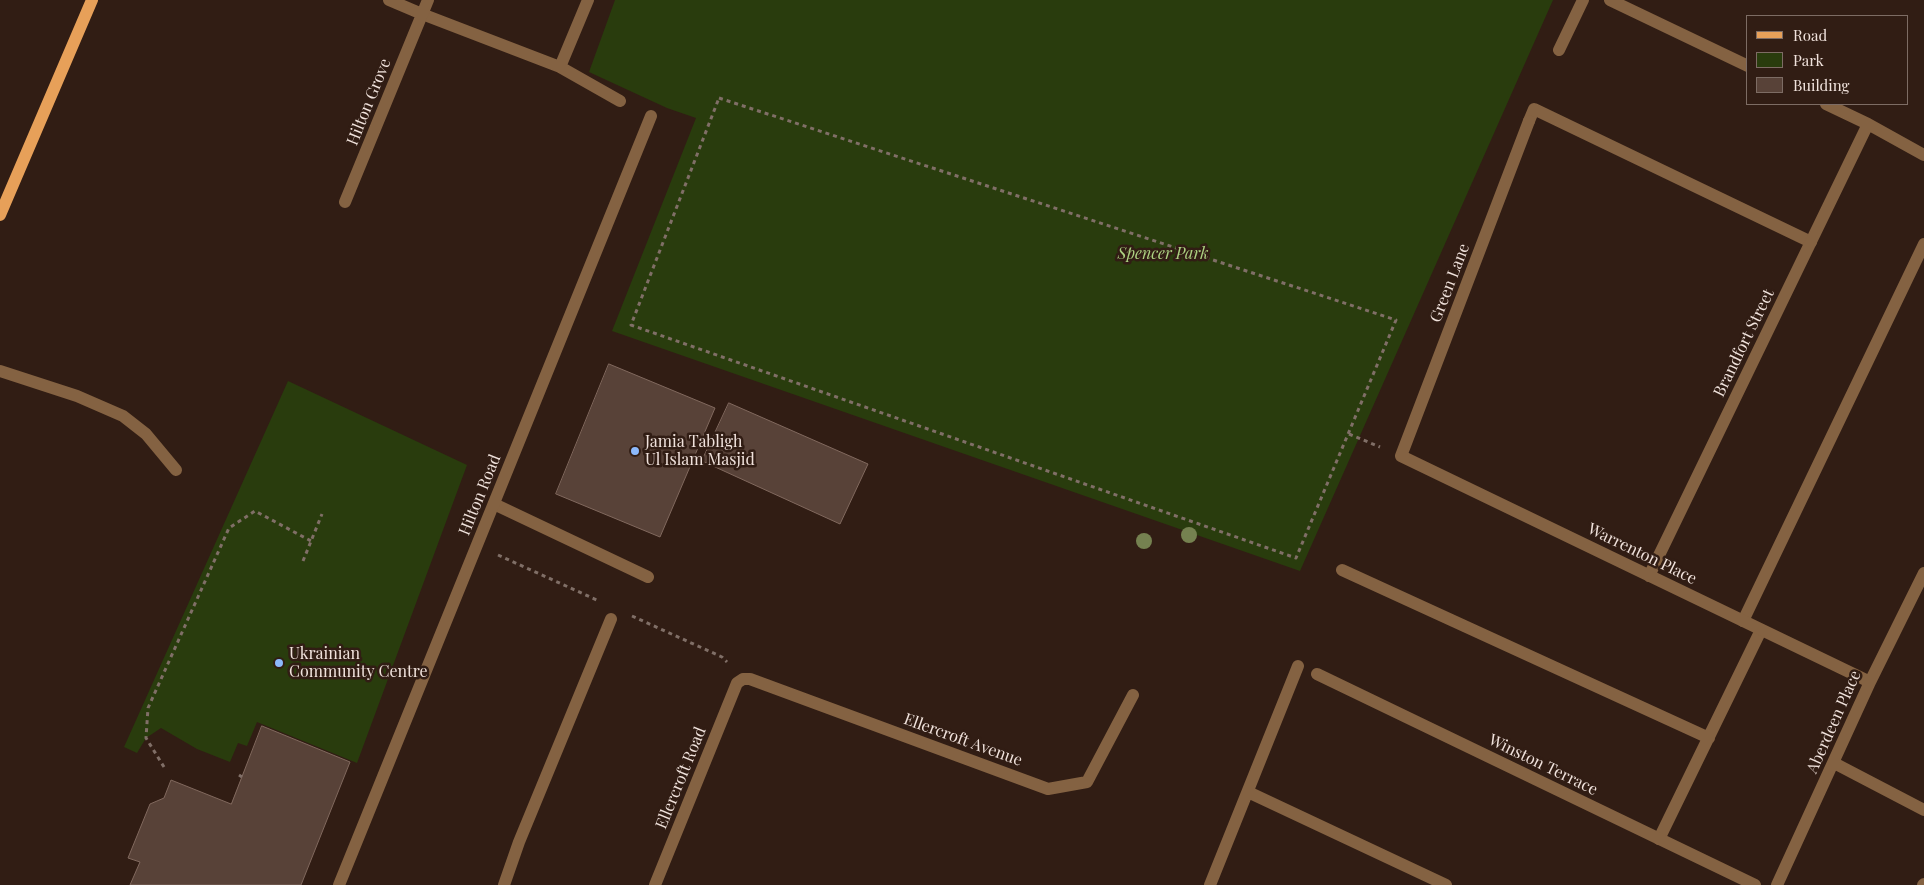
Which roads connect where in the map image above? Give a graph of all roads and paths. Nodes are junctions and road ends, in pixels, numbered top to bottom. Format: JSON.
{"nodes":[{"id":1,"x":92,"y":0,"type":"edge"},
{"id":2,"x":389,"y":0,"type":"edge"},
{"id":3,"x":428,"y":0,"type":"edge"},
{"id":4,"x":588,"y":0,"type":"edge"},
{"id":5,"x":1583,"y":0,"type":"edge"},
{"id":6,"x":1610,"y":0,"type":"edge"},
{"id":7,"x":422,"y":14,"type":"junction"},
{"id":8,"x":1559,"y":50,"type":"dead end"},
{"id":9,"x":1746,"y":65,"type":"edge"},
{"id":10,"x":560,"y":67,"type":"junction"},
{"id":11,"x":620,"y":101,"type":"dead end"},
{"id":12,"x":1828,"y":105,"type":"edge"},
{"id":13,"x":651,"y":116,"type":"dead end"},
{"id":14,"x":1868,"y":124,"type":"junction"},
{"id":15,"x":1924,"y":155,"type":"edge"},
{"id":16,"x":345,"y":202,"type":"dead end"},
{"id":17,"x":0,"y":215,"type":"edge"},
{"id":18,"x":1811,"y":242,"type":"junction"},
{"id":19,"x":1924,"y":244,"type":"edge"},
{"id":20,"x":0,"y":371,"type":"edge"},
{"id":21,"x":1349,"y":434,"type":"junction"},
{"id":22,"x":1401,"y":456,"type":"junction"},
{"id":23,"x":176,"y":470,"type":"dead end"},
{"id":24,"x":494,"y":504,"type":"junction"},
{"id":25,"x":322,"y":514,"type":"dead end"},
{"id":26,"x":311,"y":541,"type":"junction"},
{"id":27,"x":302,"y":561,"type":"dead end"},
{"id":28,"x":1342,"y":570,"type":"dead end"},
{"id":29,"x":1924,"y":573,"type":"edge"},
{"id":30,"x":1649,"y":576,"type":"junction"},
{"id":31,"x":648,"y":577,"type":"dead end"},
{"id":32,"x":611,"y":619,"type":"dead end"},
{"id":33,"x":1743,"y":621,"type":"junction"},
{"id":34,"x":1761,"y":630,"type":"junction"},
{"id":35,"x":1298,"y":666,"type":"dead end"},
{"id":36,"x":1317,"y":674,"type":"dead end"},
{"id":37,"x":1870,"y":682,"type":"junction"},
{"id":38,"x":738,"y":683,"type":"joint"},
{"id":39,"x":1133,"y":695,"type":"dead end"},
{"id":40,"x":1709,"y":738,"type":"junction"},
{"id":41,"x":1834,"y":763,"type":"junction"},
{"id":42,"x":164,"y":766,"type":"dead end"},
{"id":43,"x":1248,"y":792,"type":"junction"},
{"id":44,"x":1924,"y":810,"type":"edge"},
{"id":45,"x":1659,"y":839,"type":"junction"},
{"id":46,"x":339,"y":885,"type":"edge"},
{"id":47,"x":504,"y":885,"type":"edge"},
{"id":48,"x":655,"y":885,"type":"edge"},
{"id":49,"x":1210,"y":885,"type":"edge"},
{"id":50,"x":1446,"y":885,"type":"edge"},
{"id":51,"x":1755,"y":885,"type":"edge"},
{"id":52,"x":1777,"y":885,"type":"edge"}],
"edges":[{"from":1,"to":17,"type":"main road"},
{"from":2,"to":7,"type":"street"},
{"from":3,"to":7,"type":"street","name":"Hilton Grove"},
{"from":4,"to":10,"type":"street"},
{"from":5,"to":8,"type":"street"},
{"from":6,"to":9,"type":"street"},
{"from":7,"to":10,"type":"street"},
{"from":7,"to":16,"type":"street","name":"Hilton Grove"},
{"from":10,"to":11,"type":"street"},
{"from":12,"to":14,"type":"street"},
{"from":13,"to":24,"type":"street","name":"Hilton Road"},
{"from":14,"to":15,"type":"street"},
{"from":14,"to":18,"type":"street","name":"Brandfort Street"},
{"from":18,"to":22,"type":"street","name":"Green Lane"},
{"from":18,"to":30,"type":"street","name":"Brandfort Street"},
{"from":19,"to":33,"type":"street"},
{"from":20,"to":23,"type":"street"},
{"from":21,"to":21,"type":"path"},
{"from":21,"to":22,"type":"path"},
{"from":22,"to":30,"type":"street","name":"Warrenton Place"},
{"from":24,"to":31,"type":"street"},
{"from":24,"to":46,"type":"street","name":"Hilton Road"},
{"from":25,"to":26,"type":"path"},
{"from":26,"to":27,"type":"path"},
{"from":26,"to":42,"type":"path"},
{"from":28,"to":40,"type":"street"},
{"from":29,"to":37,"type":"street","name":"Aberdeen Place"},
{"from":30,"to":33,"type":"street","name":"Warrenton Place"},
{"from":32,"to":47,"type":"street"},
{"from":33,"to":34,"type":"street","name":"Warrenton Place"},
{"from":34,"to":37,"type":"street","name":"Warrenton Place"},
{"from":34,"to":40,"type":"street"},
{"from":35,"to":43,"type":"street"},
{"from":36,"to":45,"type":"street","name":"Winston Terrace"},
{"from":37,"to":41,"type":"street","name":"Aberdeen Place"},
{"from":38,"to":39,"type":"street","name":"Ellercroft Avenue"},
{"from":38,"to":48,"type":"street","name":"Ellercroft Road"},
{"from":40,"to":45,"type":"street"},
{"from":41,"to":44,"type":"street"},
{"from":41,"to":52,"type":"street","name":"Aberdeen Place"},
{"from":43,"to":49,"type":"street"},
{"from":43,"to":50,"type":"street"},
{"from":45,"to":51,"type":"street","name":"Winston Terrace"}]}
